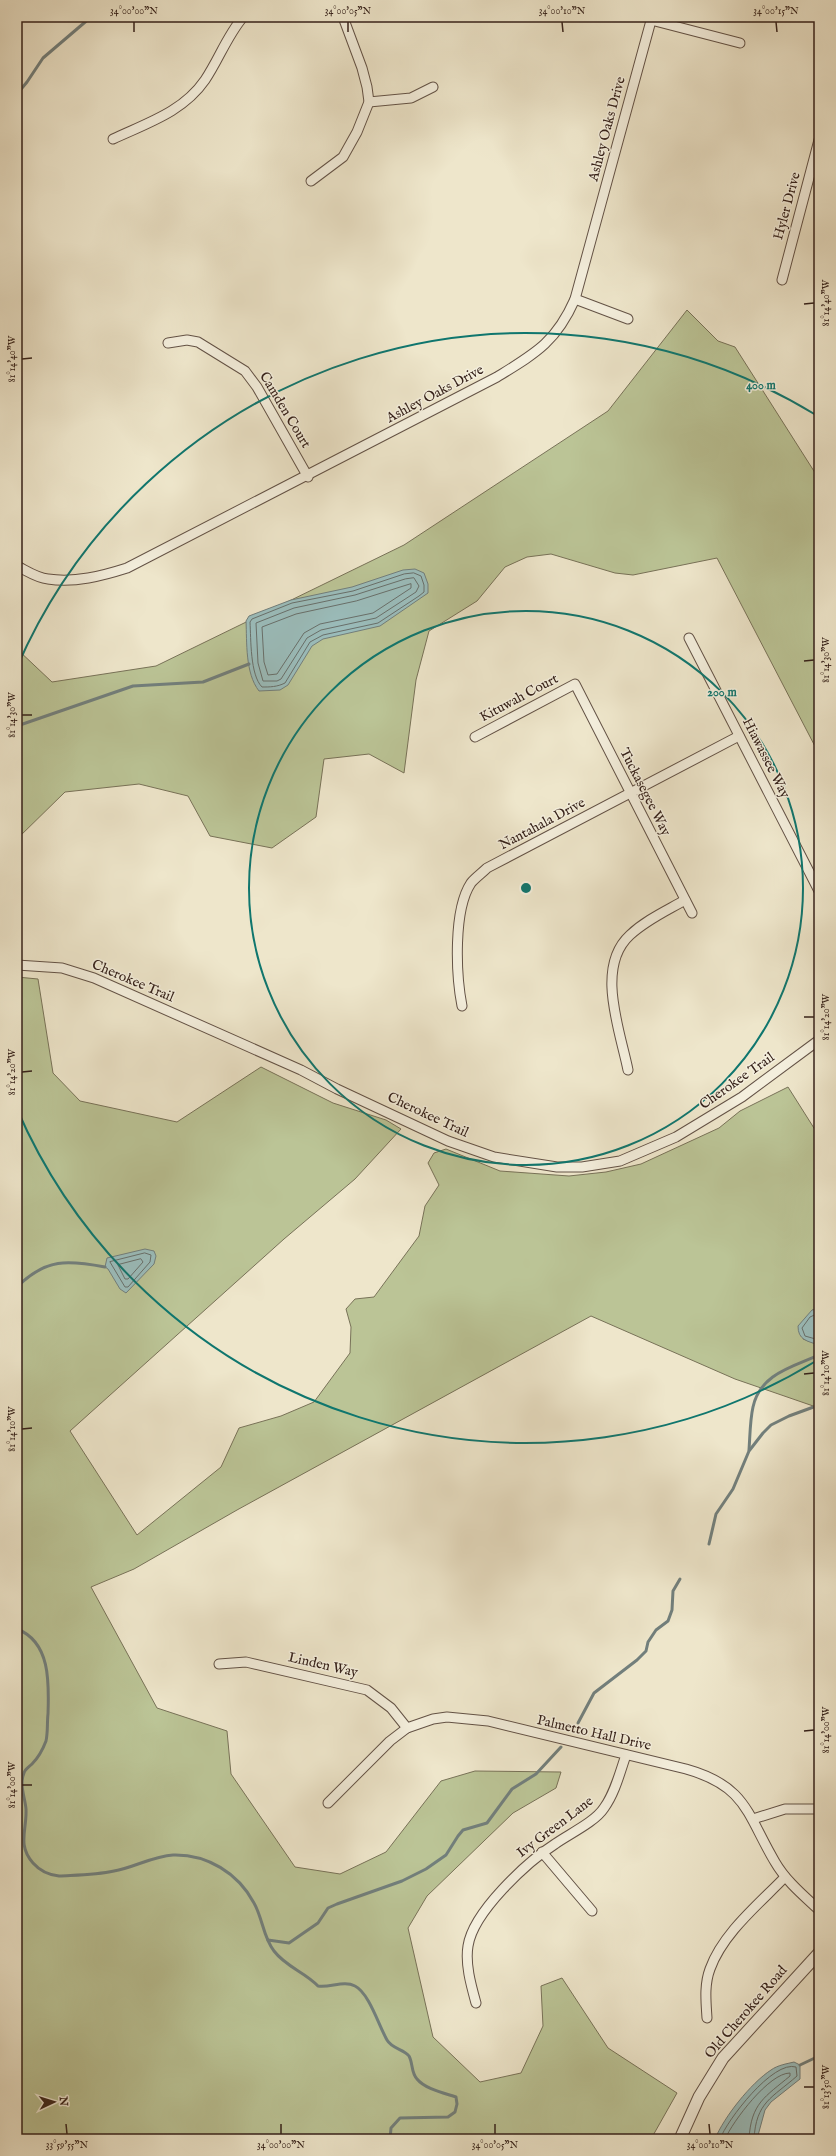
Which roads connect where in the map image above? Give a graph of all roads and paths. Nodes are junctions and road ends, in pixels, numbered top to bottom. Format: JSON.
{"nodes":[{"id":1,"x":244,"y":17,"type":"edge"},
{"id":2,"x":343,"y":17,"type":"edge"},
{"id":3,"x":652,"y":18,"type":"edge"},
{"id":4,"x":740,"y":43,"type":"dead end"},
{"id":5,"x":433,"y":87,"type":"dead end"},
{"id":6,"x":369,"y":102,"type":"junction"},
{"id":7,"x":114,"y":139,"type":"dead end"},
{"id":8,"x":819,"y":140,"type":"edge"},
{"id":9,"x":311,"y":181,"type":"dead end"},
{"id":10,"x":782,"y":280,"type":"dead end"},
{"id":11,"x":575,"y":299,"type":"junction"},
{"id":12,"x":628,"y":319,"type":"dead end"},
{"id":13,"x":168,"y":343,"type":"dead end"},
{"id":14,"x":308,"y":477,"type":"junction"},
{"id":15,"x":17,"y":566,"type":"edge"},
{"id":16,"x":689,"y":638,"type":"dead end"},
{"id":17,"x":575,"y":684,"type":"joint"},
{"id":18,"x":475,"y":736,"type":"dead end"},
{"id":19,"x":739,"y":736,"type":"junction"},
{"id":20,"x":630,"y":793,"type":"junction"},
{"id":21,"x":819,"y":891,"type":"edge"},
{"id":22,"x":685,"y":900,"type":"junction"},
{"id":23,"x":692,"y":913,"type":"dead end"},
{"id":24,"x":17,"y":965,"type":"edge"},
{"id":25,"x":462,"y":1006,"type":"dead end"},
{"id":26,"x":819,"y":1040,"type":"edge"},
{"id":27,"x":628,"y":1070,"type":"dead end"},
{"id":28,"x":219,"y":1664,"type":"dead end"},
{"id":29,"x":406,"y":1728,"type":"junction"},
{"id":30,"x":626,"y":1755,"type":"junction"},
{"id":31,"x":328,"y":1803,"type":"dead end"},
{"id":32,"x":819,"y":1809,"type":"edge"},
{"id":33,"x":753,"y":1819,"type":"junction"},
{"id":34,"x":542,"y":1852,"type":"junction"},
{"id":35,"x":785,"y":1877,"type":"junction"},
{"id":36,"x":819,"y":1910,"type":"edge"},
{"id":37,"x":592,"y":1911,"type":"dead end"},
{"id":38,"x":819,"y":1953,"type":"edge"},
{"id":39,"x":476,"y":2003,"type":"dead end"},
{"id":40,"x":707,"y":2018,"type":"dead end"},
{"id":41,"x":680,"y":2139,"type":"edge"}],
"edges":[{"from":1,"to":7,"type":"street"},
{"from":2,"to":6,"type":"street"},
{"from":3,"to":4,"type":"street"},
{"from":3,"to":11,"type":"street","name":"Ashley Oaks Drive"},
{"from":5,"to":6,"type":"street"},
{"from":6,"to":9,"type":"street"},
{"from":8,"to":10,"type":"street","name":"Hyler Drive"},
{"from":11,"to":12,"type":"street"},
{"from":11,"to":14,"type":"street","name":"Ashley Oaks Drive"},
{"from":13,"to":14,"type":"street","name":"Camden Court"},
{"from":14,"to":15,"type":"street","name":"Ashley Oaks Drive"},
{"from":16,"to":19,"type":"street","name":"Hiawassee Way"},
{"from":17,"to":18,"type":"street","name":"Kituwah Court"},
{"from":17,"to":20,"type":"street","name":"Tuckasegee Way"},
{"from":19,"to":20,"type":"street","name":"Nantahala Drive"},
{"from":19,"to":21,"type":"street","name":"Hiawassee Way"},
{"from":20,"to":22,"type":"street","name":"Tuckasegee Way"},
{"from":20,"to":25,"type":"street","name":"Nantahala Drive"},
{"from":22,"to":23,"type":"street","name":"Tuckasegee Way"},
{"from":22,"to":27,"type":"street"},
{"from":24,"to":26,"type":"street","name":"Cherokee Trail"},
{"from":28,"to":29,"type":"street","name":"Linden Way"},
{"from":29,"to":30,"type":"street","name":"Palmetto Hall Drive"},
{"from":29,"to":31,"type":"street","name":"Palmetto Hall Drive"},
{"from":30,"to":33,"type":"street","name":"Palmetto Hall Drive"},
{"from":30,"to":34,"type":"street","name":"Ivy Green Lane"},
{"from":32,"to":33,"type":"street"},
{"from":33,"to":35,"type":"street","name":"Palmetto Hall Drive"},
{"from":34,"to":37,"type":"street"},
{"from":34,"to":39,"type":"street","name":"Ivy Green Lane"},
{"from":35,"to":36,"type":"street","name":"Palmetto Hall Drive"},
{"from":35,"to":40,"type":"street"},
{"from":38,"to":41,"type":"street","name":"Old Cherokee Road"}]}
